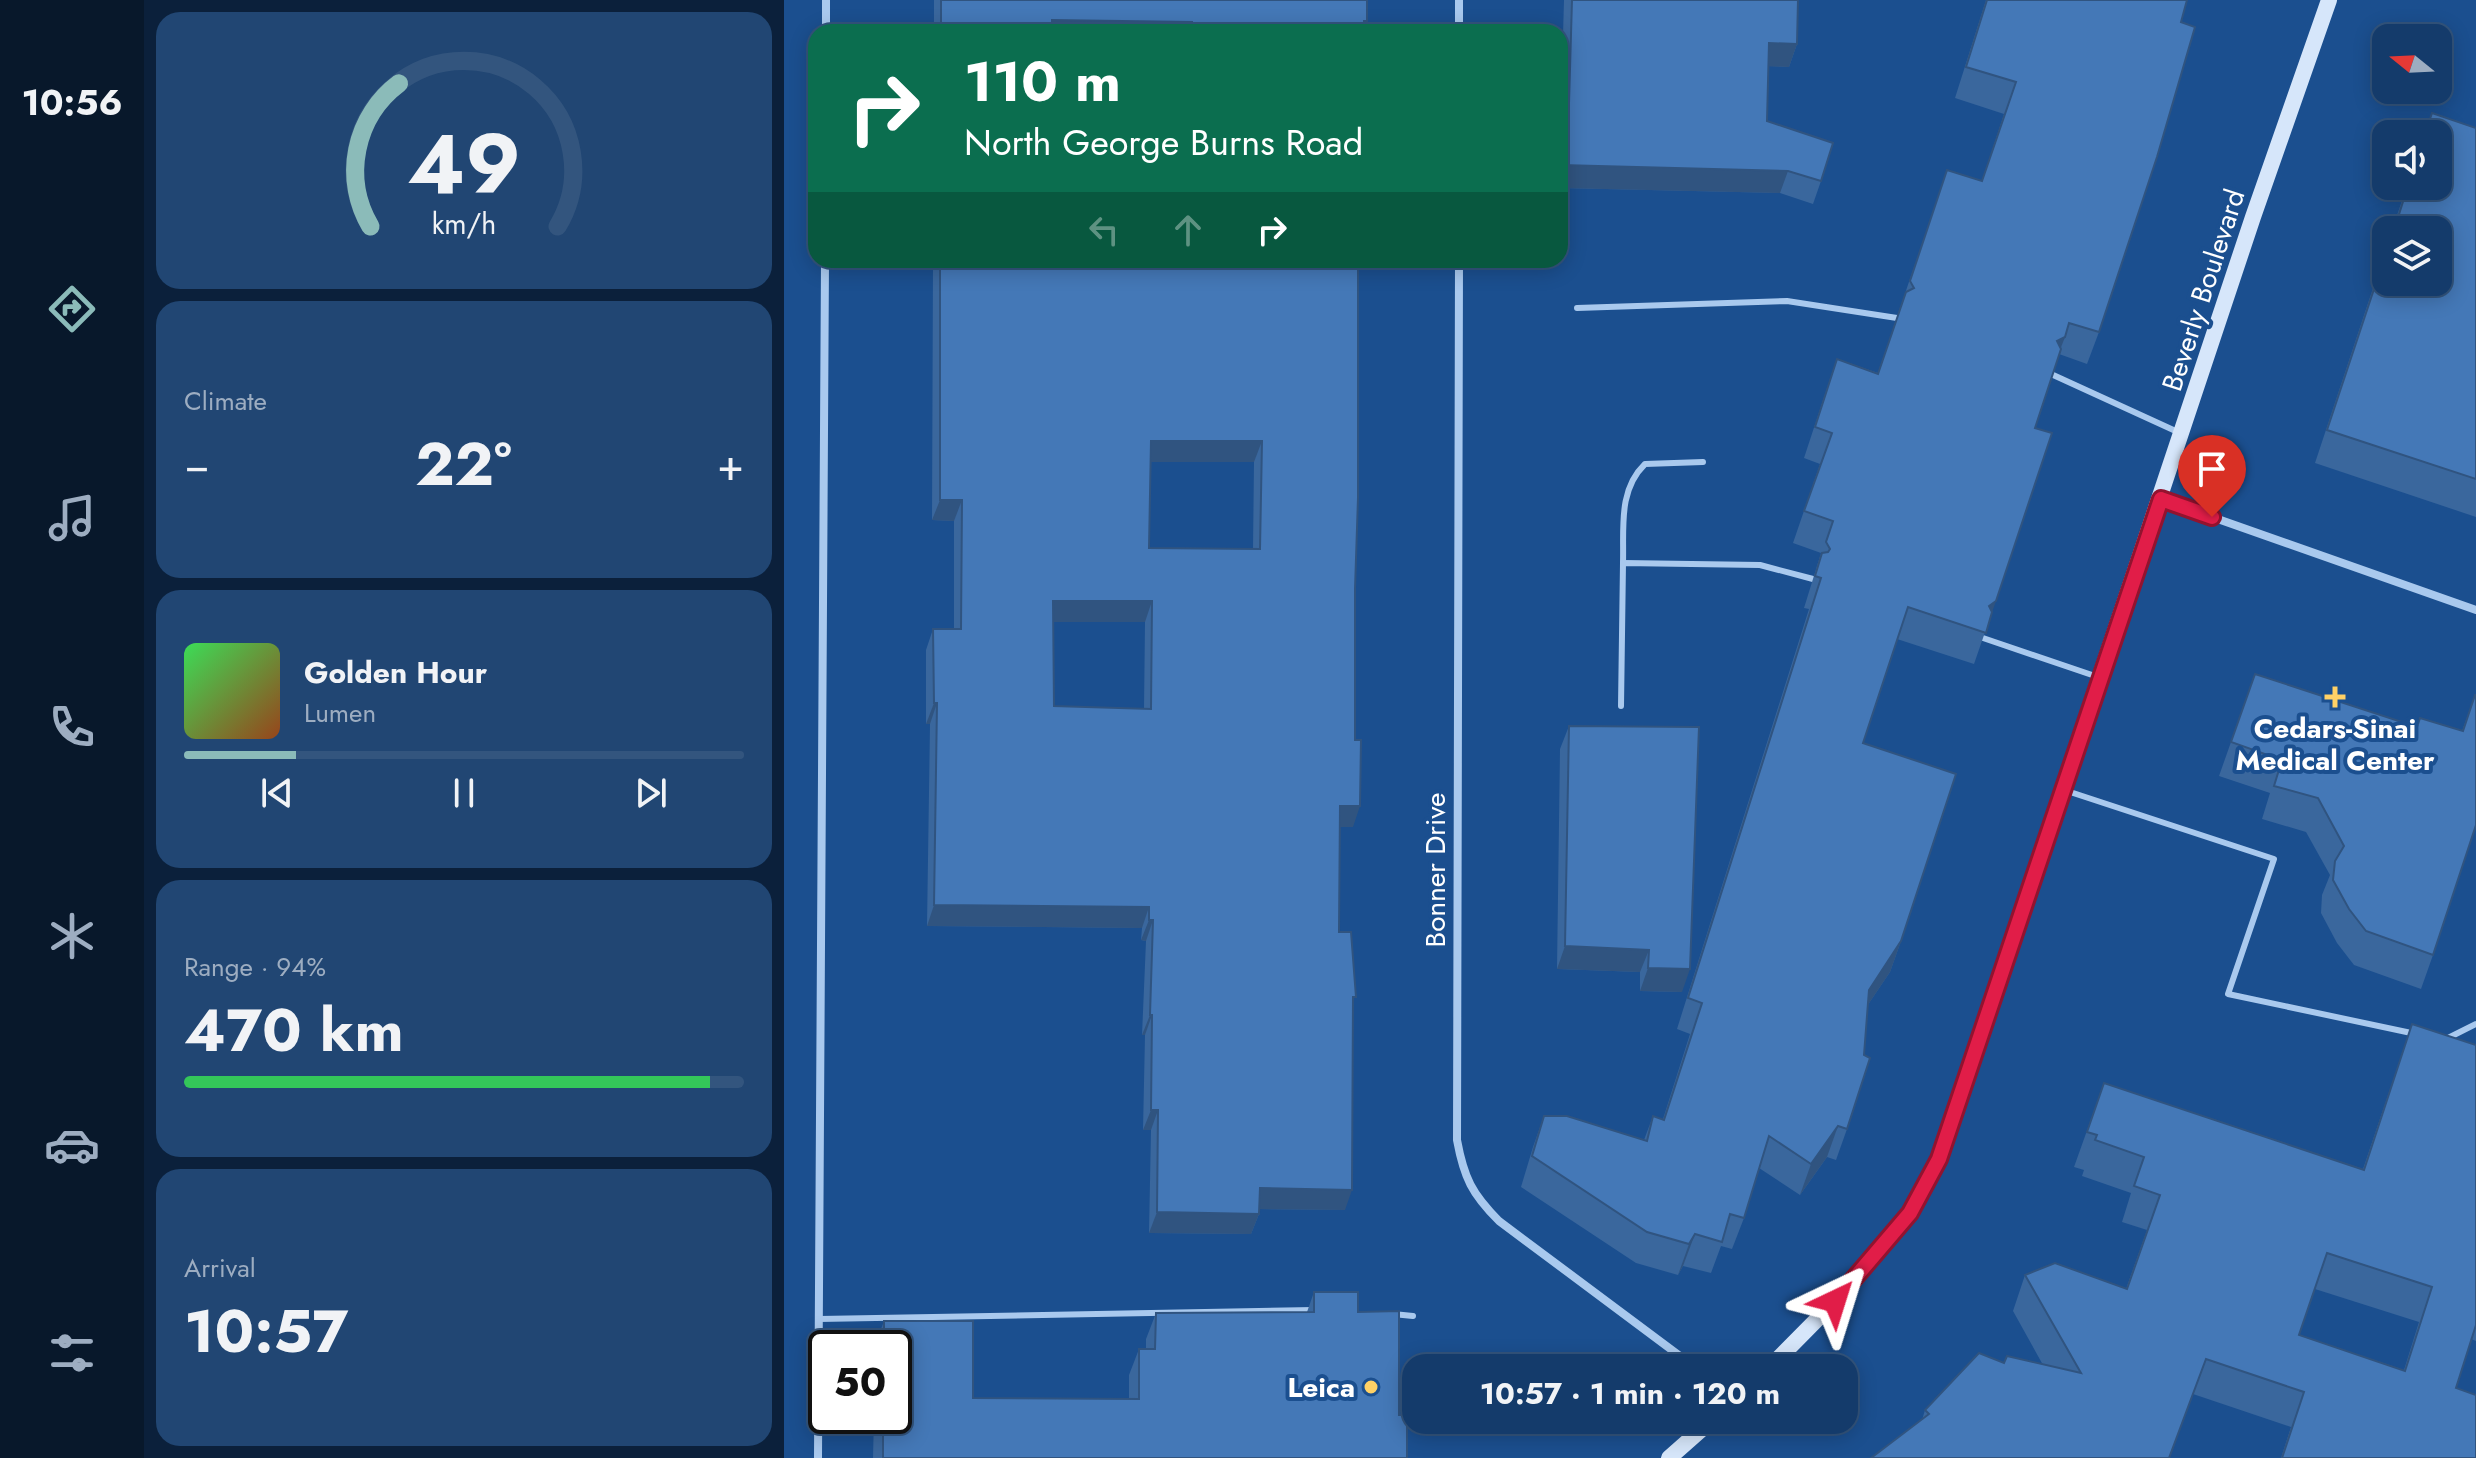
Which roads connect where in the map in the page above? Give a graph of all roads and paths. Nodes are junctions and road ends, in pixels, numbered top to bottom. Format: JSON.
{"nodes":[{"id":1,"x":826,"y":0,"type":"edge"},
{"id":2,"x":1459,"y":0,"type":"edge"},
{"id":3,"x":2329,"y":0,"type":"edge"},
{"id":4,"x":826,"y":24,"type":"edge"},
{"id":5,"x":1459,"y":24,"type":"edge"},
{"id":6,"x":825,"y":268,"type":"edge"},
{"id":7,"x":1459,"y":268,"type":"edge"},
{"id":8,"x":1577,"y":308,"type":"dead end"},
{"id":9,"x":1897,"y":318,"type":"edge"},
{"id":10,"x":2051,"y":374,"type":"edge"},
{"id":11,"x":2183,"y":434,"type":"junction"},
{"id":12,"x":1703,"y":462,"type":"dead end"},
{"id":13,"x":2161,"y":499,"type":"junction"},
{"id":14,"x":1623,"y":563,"type":"junction"},
{"id":15,"x":1813,"y":579,"type":"edge"},
{"id":16,"x":2476,"y":610,"type":"edge"},
{"id":17,"x":1983,"y":638,"type":"edge"},
{"id":18,"x":2101,"y":678,"type":"junction"},
{"id":19,"x":1621,"y":706,"type":"dead end"},
{"id":20,"x":2064,"y":790,"type":"junction"},
{"id":21,"x":2476,"y":1024,"type":"edge"},
{"id":22,"x":2429,"y":1037,"type":"edge"},
{"id":23,"x":2445,"y":1040,"type":"edge"},
{"id":24,"x":1318,"y":1310,"type":"edge"},
{"id":25,"x":1382,"y":1314,"type":"edge"},
{"id":26,"x":1413,"y":1316,"type":"dead end"},
{"id":27,"x":819,"y":1319,"type":"junction"},
{"id":28,"x":1677,"y":1354,"type":"edge"},
{"id":29,"x":1783,"y":1354,"type":"edge"},
{"id":30,"x":1696,"y":1434,"type":"edge"},
{"id":31,"x":818,"y":1458,"type":"edge"},
{"id":32,"x":1669,"y":1458,"type":"edge"}],
"edges":[{"from":1,"to":4,"type":"street"},
{"from":2,"to":5,"type":"street"},
{"from":3,"to":11,"type":"main road","name":"Beverly Boulevard"},
{"from":6,"to":27,"type":"street"},
{"from":7,"to":28,"type":"street","name":"Bonner Drive"},
{"from":8,"to":9,"type":"lane"},
{"from":10,"to":11,"type":"lane"},
{"from":11,"to":13,"type":"main road","name":"Beverly Boulevard"},
{"from":12,"to":14,"type":"lane"},
{"from":13,"to":16,"type":"street"},
{"from":13,"to":18,"type":"main road","name":"Beverly Boulevard"},
{"from":14,"to":15,"type":"lane"},
{"from":14,"to":19,"type":"lane"},
{"from":17,"to":18,"type":"lane"},
{"from":18,"to":20,"type":"main road","name":"Beverly Boulevard"},
{"from":20,"to":22,"type":"lane"},
{"from":20,"to":29,"type":"main road","name":"Beverly Boulevard"},
{"from":21,"to":23,"type":"lane"},
{"from":24,"to":27,"type":"lane"},
{"from":25,"to":26,"type":"lane"},
{"from":27,"to":31,"type":"street"},
{"from":30,"to":32,"type":"main road"}]}
